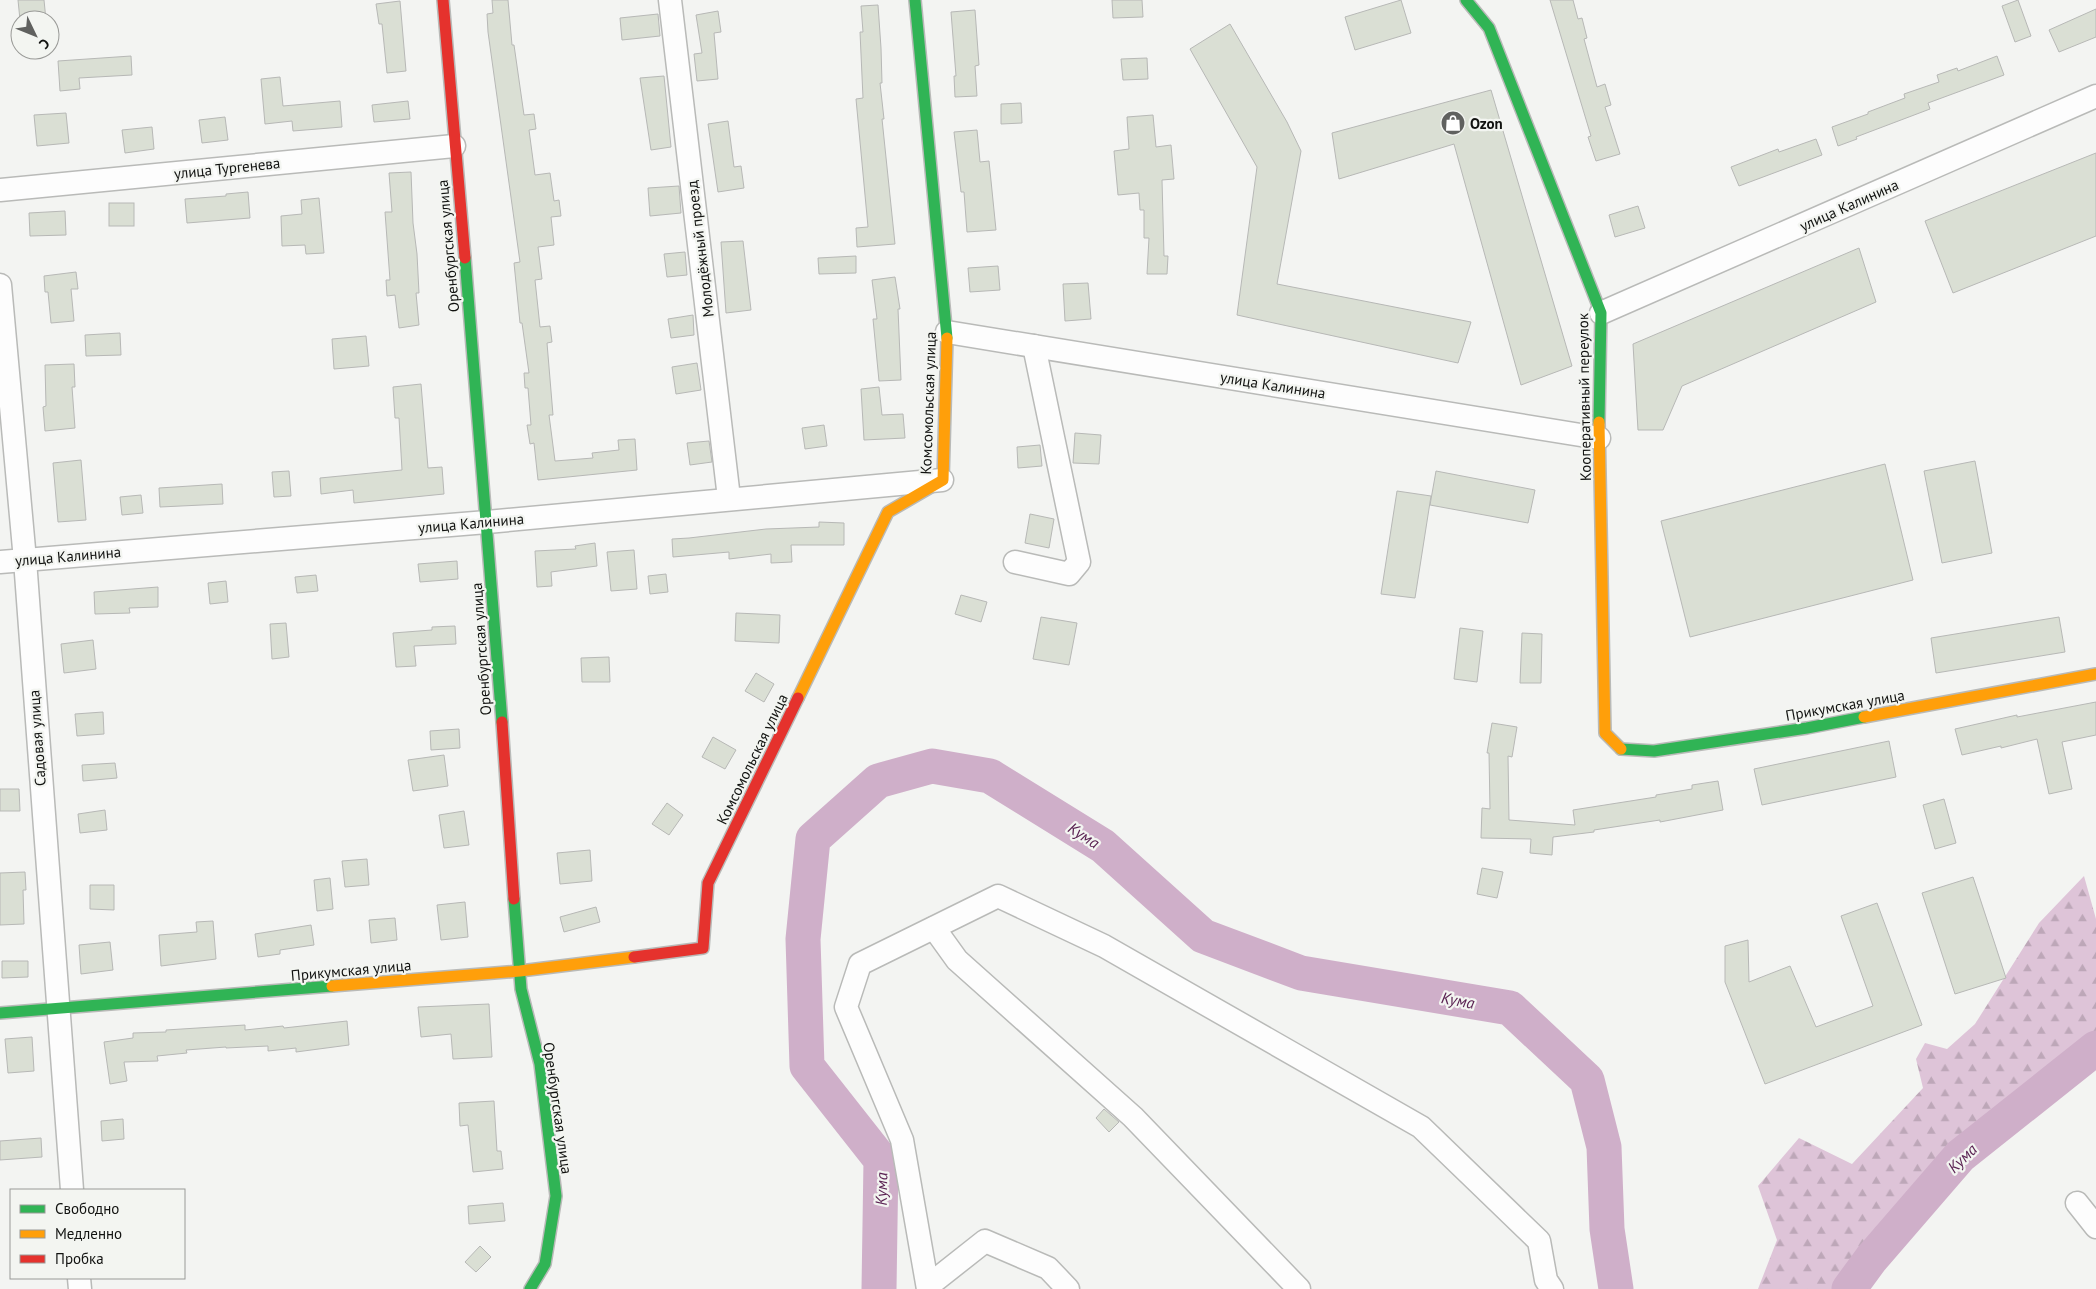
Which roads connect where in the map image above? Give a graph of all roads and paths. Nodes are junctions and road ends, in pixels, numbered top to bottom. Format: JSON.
{"nodes":[{"id":1,"x":443,"y":0,"type":"edge"},
{"id":2,"x":670,"y":0,"type":"edge"},
{"id":3,"x":915,"y":0,"type":"edge"},
{"id":4,"x":1466,"y":0,"type":"edge"},
{"id":5,"x":2096,"y":96,"type":"edge"},
{"id":6,"x":454,"y":146,"type":"junction"},
{"id":7,"x":0,"y":190,"type":"edge"},
{"id":8,"x":0,"y":286,"type":"edge"},
{"id":9,"x":1601,"y":313,"type":"junction"},
{"id":10,"x":947,"y":332,"type":"junction"},
{"id":11,"x":1034,"y":346,"type":"junction"},
{"id":12,"x":1600,"y":438,"type":"junction"},
{"id":13,"x":943,"y":480,"type":"junction"},
{"id":14,"x":729,"y":498,"type":"junction"},
{"id":15,"x":487,"y":522,"type":"junction"},
{"id":16,"x":24,"y":560,"type":"junction"},
{"id":17,"x":0,"y":562,"type":"edge"},
{"id":18,"x":1015,"y":562,"type":"dead end"},
{"id":19,"x":2096,"y":674,"type":"edge"},
{"id":20,"x":1605,"y":733,"type":"joint"},
{"id":21,"x":934,"y":928,"type":"junction"},
{"id":22,"x":703,"y":948,"type":"joint"},
{"id":23,"x":520,"y":971,"type":"junction"},
{"id":24,"x":57,"y":1008,"type":"junction"},
{"id":25,"x":0,"y":1013,"type":"edge"},
{"id":26,"x":72,"y":1189,"type":"edge"},
{"id":27,"x":2077,"y":1204,"type":"dead end"},
{"id":28,"x":2096,"y":1226,"type":"edge"},
{"id":29,"x":928,"y":1288,"type":"edge"},
{"id":30,"x":530,"y":1289,"type":"edge"},
{"id":31,"x":1068,"y":1289,"type":"edge"},
{"id":32,"x":1299,"y":1289,"type":"edge"},
{"id":33,"x":1552,"y":1289,"type":"edge"}],
"edges":[{"from":1,"to":6,"type":"street","name":"Оренбургская улица"},
{"from":2,"to":14,"type":"street","name":"Молодёжный проезд"},
{"from":3,"to":10,"type":"street","name":"Комсомольская улица"},
{"from":4,"to":9,"type":"street","name":"Кооперативный переулок"},
{"from":5,"to":9,"type":"street","name":"улица Калинина"},
{"from":6,"to":7,"type":"street","name":"улица Тургенева"},
{"from":6,"to":15,"type":"street","name":"Оренбургская улица"},
{"from":8,"to":16,"type":"street","name":"Садовая улица"},
{"from":9,"to":12,"type":"street","name":"Кооперативный переулок"},
{"from":10,"to":11,"type":"street","name":"улица Калинина"},
{"from":10,"to":13,"type":"street","name":"Комсомольская улица"},
{"from":11,"to":12,"type":"street","name":"улица Калинина"},
{"from":11,"to":18,"type":"street"},
{"from":12,"to":20,"type":"street","name":"Кооперативный переулок"},
{"from":13,"to":14,"type":"street","name":"улица Калинина"},
{"from":13,"to":22,"type":"street","name":"Комсомольская улица"},
{"from":14,"to":15,"type":"street","name":"улица Калинина"},
{"from":15,"to":16,"type":"street","name":"улица Калинина"},
{"from":15,"to":23,"type":"street","name":"Оренбургская улица"},
{"from":16,"to":17,"type":"street","name":"улица Калинина"},
{"from":16,"to":24,"type":"street","name":"Садовая улица"},
{"from":19,"to":20,"type":"street","name":"Прикумская улица"},
{"from":21,"to":29,"type":"street"},
{"from":21,"to":32,"type":"street"},
{"from":21,"to":33,"type":"street"},
{"from":22,"to":23,"type":"street","name":"Прикумская улица"},
{"from":23,"to":24,"type":"street","name":"Прикумская улица"},
{"from":23,"to":30,"type":"street","name":"Оренбургская улица"},
{"from":24,"to":25,"type":"street","name":"Прикумская улица"},
{"from":24,"to":26,"type":"street","name":"Садовая улица"},
{"from":27,"to":28,"type":"street"},
{"from":29,"to":31,"type":"street"}]}
